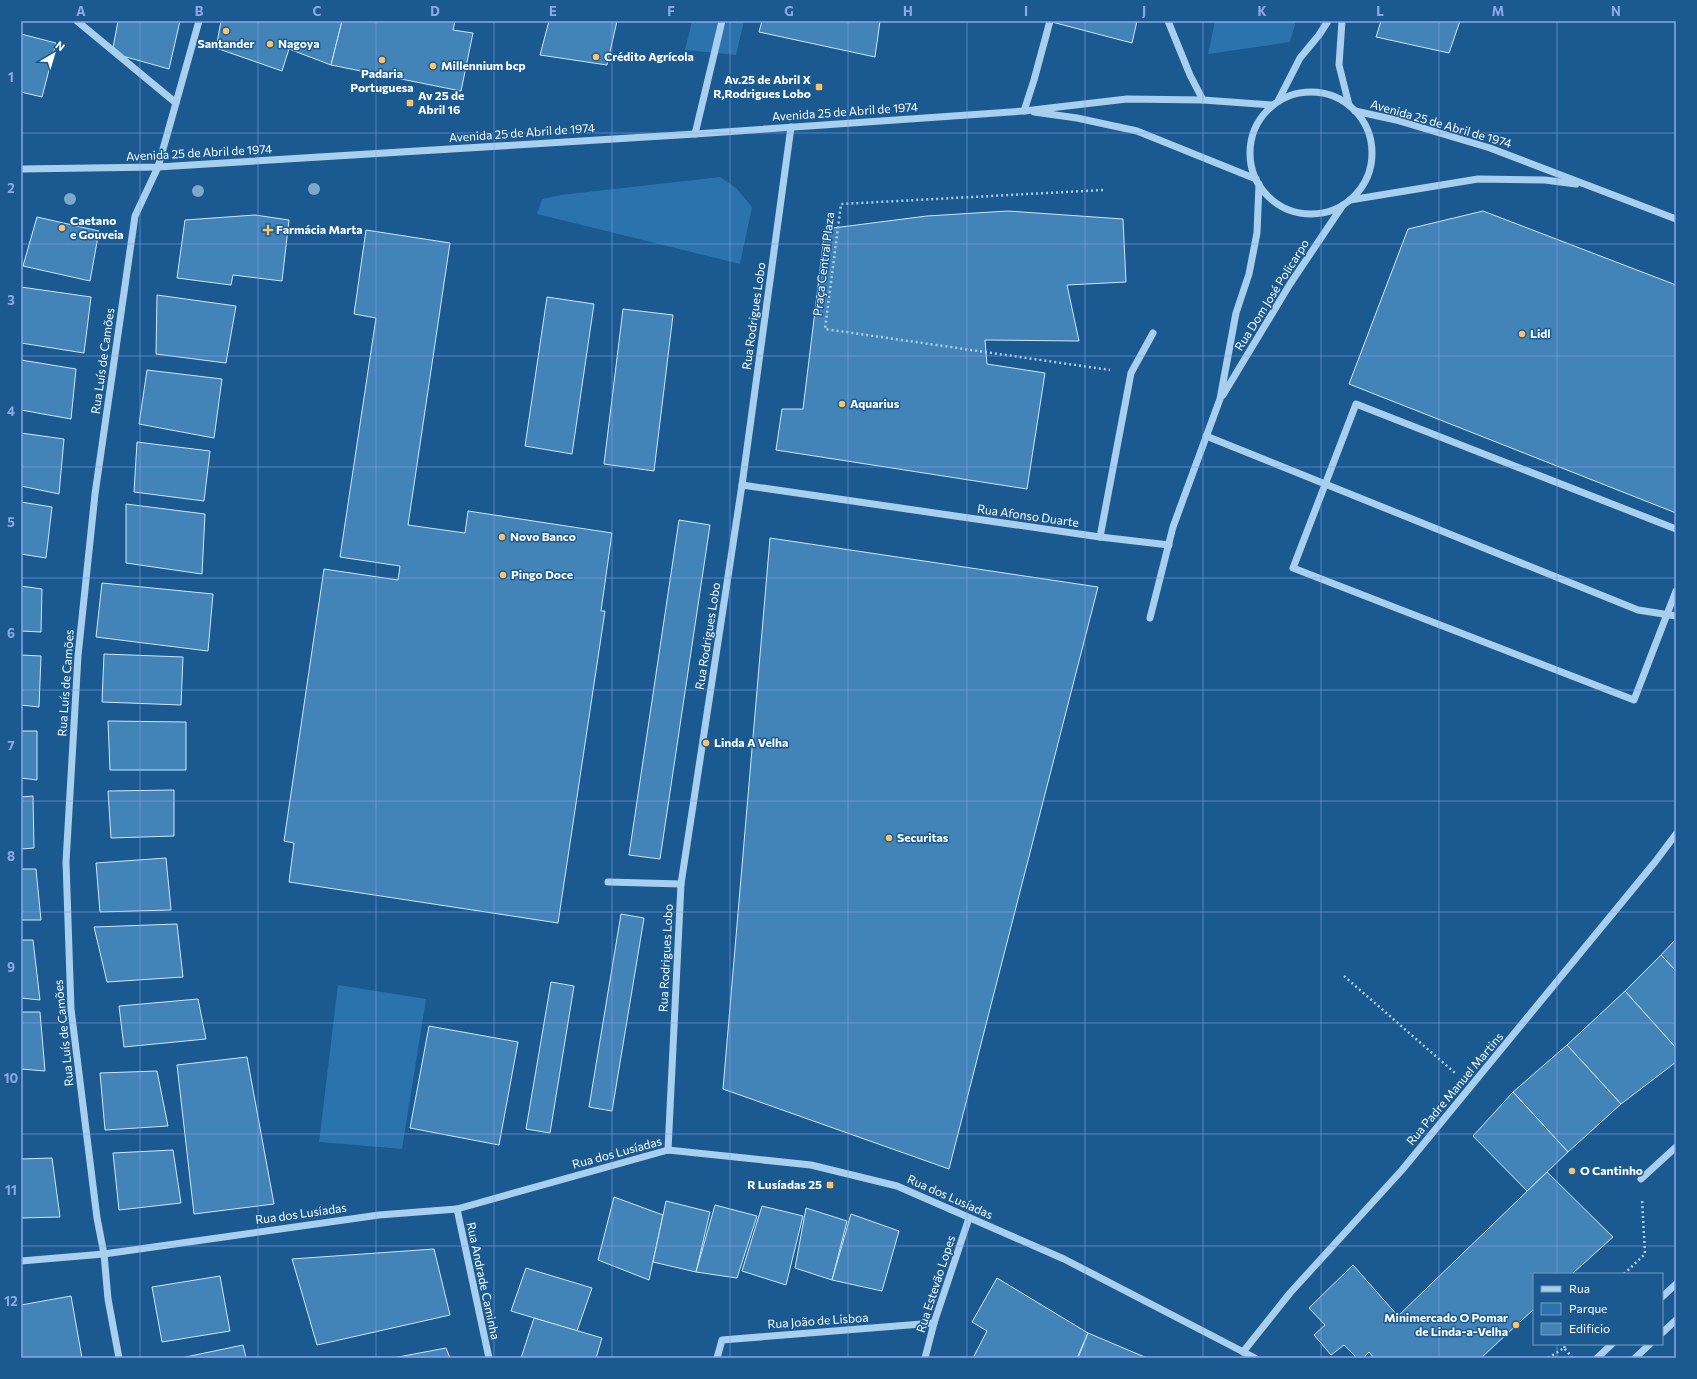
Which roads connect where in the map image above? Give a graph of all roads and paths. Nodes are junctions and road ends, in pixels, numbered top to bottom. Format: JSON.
{"nodes":[{"id":1,"x":77,"y":21,"type":"edge"},
{"id":2,"x":199,"y":21,"type":"edge"},
{"id":3,"x":722,"y":21,"type":"edge"},
{"id":4,"x":1050,"y":21,"type":"edge"},
{"id":5,"x":1168,"y":21,"type":"edge"},
{"id":6,"x":1328,"y":21,"type":"edge"},
{"id":7,"x":1342,"y":21,"type":"edge"},
{"id":8,"x":1203,"y":100,"type":"junction"},
{"id":9,"x":176,"y":103,"type":"junction"},
{"id":10,"x":1275,"y":103,"type":"junction"},
{"id":11,"x":1349,"y":105,"type":"junction"},
{"id":12,"x":1355,"y":110,"type":"junction"},
{"id":13,"x":1024,"y":111,"type":"junction"},
{"id":14,"x":791,"y":127,"type":"junction"},
{"id":15,"x":696,"y":134,"type":"junction"},
{"id":16,"x":158,"y":167,"type":"junction"},
{"id":17,"x":21,"y":169,"type":"edge"},
{"id":18,"x":1258,"y":182,"type":"junction"},
{"id":19,"x":1588,"y":186,"type":"junction"},
{"id":20,"x":1104,"y":190,"type":"dead end"},
{"id":21,"x":1347,"y":202,"type":"junction"},
{"id":22,"x":1676,"y":219,"type":"edge"},
{"id":23,"x":1153,"y":333,"type":"dead end"},
{"id":24,"x":1131,"y":373,"type":"junction"},
{"id":25,"x":1220,"y":399,"type":"junction"},
{"id":26,"x":1206,"y":436,"type":"junction"},
{"id":27,"x":1325,"y":484,"type":"junction"},
{"id":28,"x":742,"y":485,"type":"junction"},
{"id":29,"x":1676,"y":529,"type":"edge"},
{"id":30,"x":1100,"y":537,"type":"junction"},
{"id":31,"x":1169,"y":545,"type":"junction"},
{"id":32,"x":1676,"y":591,"type":"edge"},
{"id":33,"x":1667,"y":615,"type":"junction"},
{"id":34,"x":1676,"y":616,"type":"edge"},
{"id":35,"x":1150,"y":618,"type":"dead end"},
{"id":36,"x":1676,"y":834,"type":"edge"},
{"id":37,"x":608,"y":882,"type":"dead end"},
{"id":38,"x":681,"y":884,"type":"junction"},
{"id":39,"x":1344,"y":976,"type":"dead end"},
{"id":40,"x":1471,"y":1086,"type":"junction"},
{"id":41,"x":1676,"y":1147,"type":"edge"},
{"id":42,"x":668,"y":1150,"type":"junction"},
{"id":43,"x":1641,"y":1179,"type":"joint"},
{"id":44,"x":456,"y":1209,"type":"junction"},
{"id":45,"x":969,"y":1218,"type":"junction"},
{"id":46,"x":104,"y":1254,"type":"junction"},
{"id":47,"x":21,"y":1261,"type":"edge"},
{"id":48,"x":1625,"y":1273,"type":"edge"},
{"id":49,"x":1676,"y":1284,"type":"edge"},
{"id":50,"x":1663,"y":1296,"type":"edge"},
{"id":51,"x":1676,"y":1320,"type":"edge"},
{"id":52,"x":934,"y":1324,"type":"junction"},
{"id":53,"x":1663,"y":1332,"type":"edge"},
{"id":54,"x":1566,"y":1345,"type":"edge"},
{"id":55,"x":1611,"y":1345,"type":"edge"},
{"id":56,"x":1649,"y":1345,"type":"edge"},
{"id":57,"x":1564,"y":1348,"type":"junction"},
{"id":58,"x":1243,"y":1352,"type":"junction"},
{"id":59,"x":119,"y":1358,"type":"edge"},
{"id":60,"x":489,"y":1358,"type":"edge"},
{"id":61,"x":717,"y":1358,"type":"edge"},
{"id":62,"x":925,"y":1358,"type":"edge"},
{"id":63,"x":1255,"y":1358,"type":"edge"},
{"id":64,"x":1548,"y":1358,"type":"edge"},
{"id":65,"x":1573,"y":1358,"type":"edge"},
{"id":66,"x":1597,"y":1358,"type":"edge"},
{"id":67,"x":1635,"y":1358,"type":"edge"}],
"edges":[{"from":1,"to":9,"type":"street"},
{"from":2,"to":9,"type":"street","name":"Rua Luís de Camões"},
{"from":3,"to":15,"type":"street"},
{"from":4,"to":13,"type":"street"},
{"from":5,"to":8,"type":"street"},
{"from":6,"to":10,"type":"street"},
{"from":7,"to":11,"type":"street"},
{"from":8,"to":10,"type":"street","name":"Avenida 25 de Abril de 1974"},
{"from":8,"to":13,"type":"street","name":"Avenida 25 de Abril de 1974"},
{"from":9,"to":16,"type":"street","name":"Rua Luís de Camões"},
{"from":10,"to":11,"type":"street","name":"Avenida 25 de Abril de 1974"},
{"from":10,"to":18,"type":"street","name":"Avenida 25 de Abril de 1974"},
{"from":11,"to":12,"type":"street","name":"Avenida 25 de Abril de 1974"},
{"from":12,"to":19,"type":"street","name":"Avenida 25 de Abril de 1974"},
{"from":12,"to":21,"type":"street","name":"Avenida 25 de Abril de 1974"},
{"from":13,"to":14,"type":"street","name":"Avenida 25 de Abril de 1974"},
{"from":13,"to":18,"type":"street","name":"Avenida 25 de Abril de 1974"},
{"from":14,"to":15,"type":"street","name":"Avenida 25 de Abril de 1974"},
{"from":14,"to":28,"type":"street","name":"Rua Rodrigues Lobo"},
{"from":15,"to":16,"type":"street","name":"Avenida 25 de Abril de 1974"},
{"from":16,"to":17,"type":"street","name":"Avenida 25 de Abril de 1974"},
{"from":16,"to":46,"type":"street","name":"Rua Luís de Camões"},
{"from":18,"to":21,"type":"street","name":"Avenida 25 de Abril de 1974"},
{"from":18,"to":25,"type":"street","name":"Rua Dom José Policarpo"},
{"from":19,"to":21,"type":"street","name":"Avenida 25 de Abril de 1974"},
{"from":19,"to":22,"type":"street","name":"Avenida 25 de Abril de 1974"},
{"from":20,"to":24,"type":"path","name":"Praça Central Plaza"},
{"from":21,"to":25,"type":"street","name":"Rua Dom José Policarpo"},
{"from":23,"to":24,"type":"street"},
{"from":24,"to":30,"type":"street"},
{"from":25,"to":26,"type":"street","name":"Rua Dom José Policarpo"},
{"from":26,"to":27,"type":"street"},
{"from":26,"to":31,"type":"street","name":"Rua Dom José Policarpo"},
{"from":27,"to":29,"type":"street"},
{"from":27,"to":33,"type":"street"},
{"from":27,"to":33,"type":"street"},
{"from":28,"to":30,"type":"street","name":"Rua Afonso Duarte"},
{"from":28,"to":38,"type":"street","name":"Rua Rodrigues Lobo"},
{"from":30,"to":31,"type":"street","name":"Rua Afonso Duarte"},
{"from":31,"to":35,"type":"street","name":"Rua Dom José Policarpo"},
{"from":32,"to":33,"type":"street"},
{"from":33,"to":34,"type":"street"},
{"from":36,"to":40,"type":"street","name":"Rua Padre Manuel Martins"},
{"from":37,"to":38,"type":"street"},
{"from":38,"to":42,"type":"street","name":"Rua Rodrigues Lobo"},
{"from":39,"to":40,"type":"path"},
{"from":40,"to":58,"type":"street","name":"Rua Padre Manuel Martins"},
{"from":41,"to":43,"type":"street"},
{"from":42,"to":44,"type":"street","name":"Rua dos Lusíadas"},
{"from":42,"to":45,"type":"street","name":"Rua dos Lusíadas"},
{"from":43,"to":48,"type":"path"},
{"from":44,"to":46,"type":"street","name":"Rua dos Lusíadas"},
{"from":44,"to":60,"type":"street","name":"Rua Andrade Caminha"},
{"from":45,"to":52,"type":"street","name":"Rua Estevão Lopes"},
{"from":45,"to":58,"type":"street","name":"Rua dos Lusíadas"},
{"from":46,"to":47,"type":"street","name":"Rua dos Lusíadas"},
{"from":46,"to":59,"type":"street","name":"Rua Luís de Camões"},
{"from":49,"to":50,"type":"street"},
{"from":51,"to":53,"type":"street"},
{"from":52,"to":61,"type":"street","name":"Rua João de Lisboa"},
{"from":52,"to":62,"type":"street","name":"Rua Estevão Lopes"},
{"from":54,"to":57,"type":"path"},
{"from":55,"to":66,"type":"street"},
{"from":56,"to":67,"type":"street"},
{"from":57,"to":64,"type":"path"},
{"from":57,"to":65,"type":"path"},
{"from":58,"to":63,"type":"street","name":"Rua dos Lusíadas"}]}
